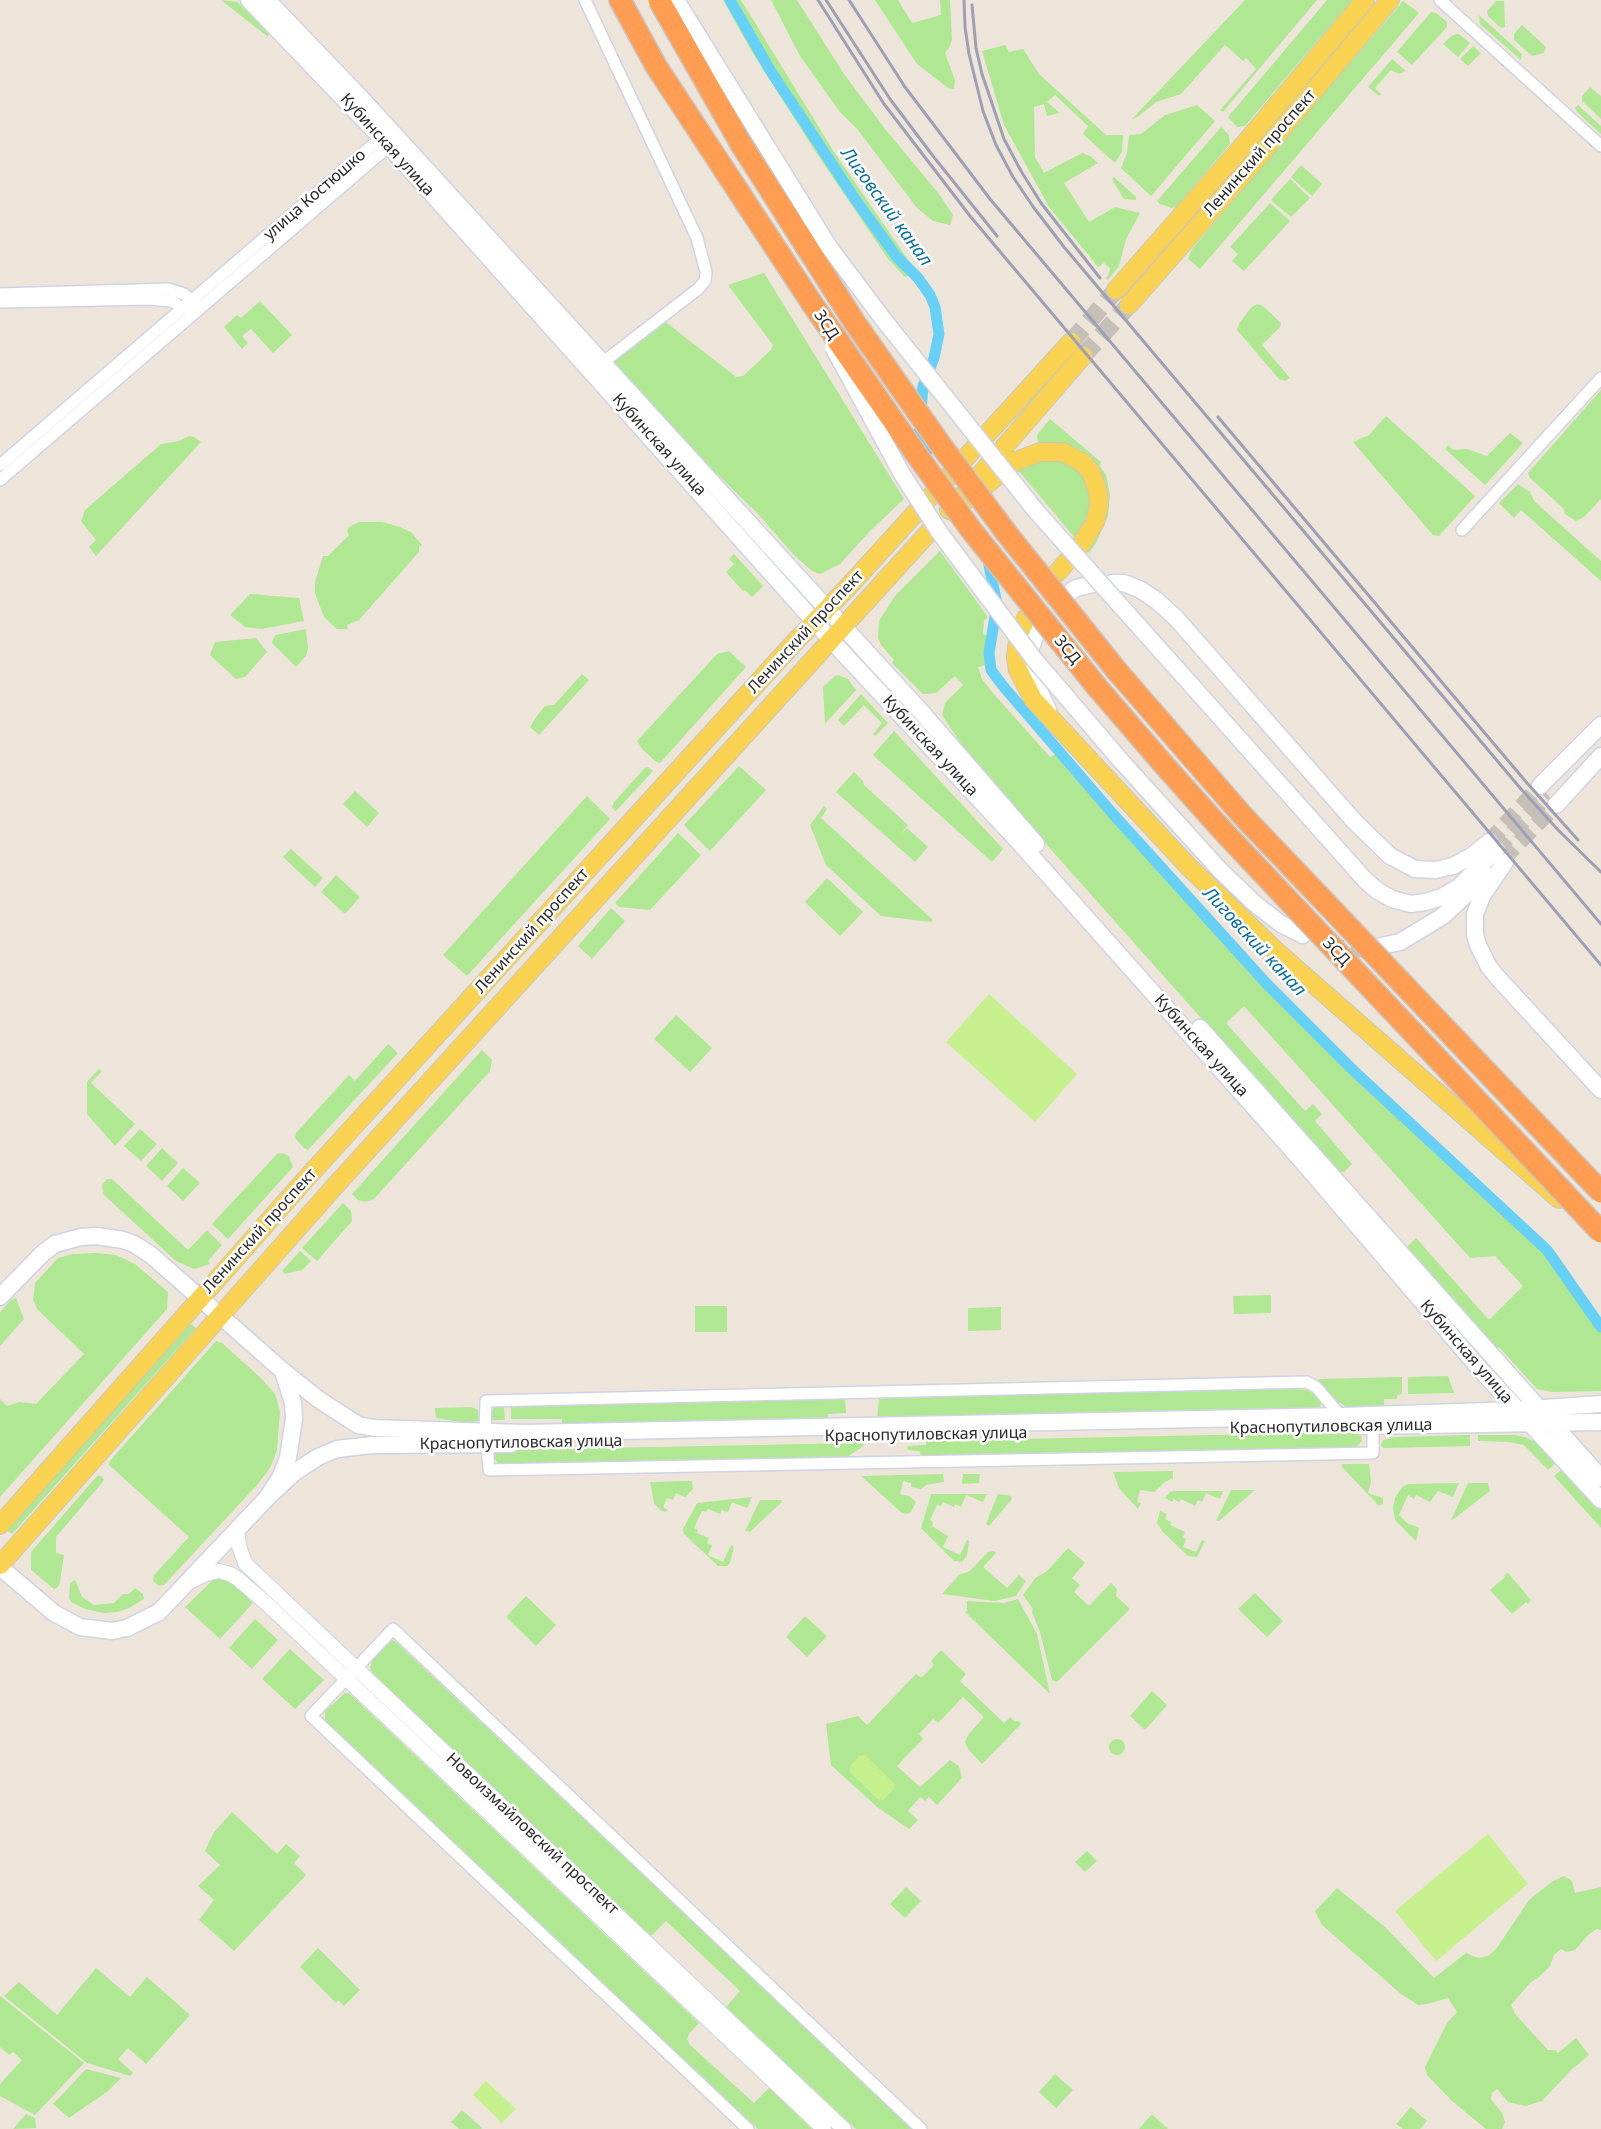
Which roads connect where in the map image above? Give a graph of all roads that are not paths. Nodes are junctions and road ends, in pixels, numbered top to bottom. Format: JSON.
{"nodes":[{"id":1,"x":249,"y":0,"type":"edge"},
{"id":2,"x":267,"y":0,"type":"edge"},
{"id":3,"x":585,"y":0,"type":"edge"},
{"id":4,"x":620,"y":0,"type":"edge"},
{"id":5,"x":659,"y":0,"type":"edge"},
{"id":6,"x":676,"y":0,"type":"edge"},
{"id":7,"x":1364,"y":0,"type":"edge"},
{"id":8,"x":1390,"y":0,"type":"edge"},
{"id":9,"x":1440,"y":0,"type":"edge"},
{"id":10,"x":388,"y":139,"type":"junction"},
{"id":11,"x":1601,"y":146,"type":"edge"},
{"id":12,"x":1116,"y":290,"type":"tunnel mouth"},
{"id":13,"x":0,"y":294,"type":"edge"},
{"id":14,"x":0,"y":302,"type":"edge"},
{"id":15,"x":811,"y":302,"type":"junction"},
{"id":16,"x":192,"y":305,"type":"junction"},
{"id":17,"x":1129,"y":305,"type":"tunnel mouth"},
{"id":18,"x":1071,"y":342,"type":"tunnel mouth"},
{"id":19,"x":1083,"y":356,"type":"tunnel mouth"},
{"id":20,"x":602,"y":362,"type":"junction"},
{"id":21,"x":1601,"y":378,"type":"edge"},
{"id":22,"x":0,"y":465,"type":"edge"},
{"id":23,"x":0,"y":480,"type":"edge"},
{"id":24,"x":1462,"y":530,"type":"dead end"},
{"id":25,"x":930,"y":531,"type":"dead end"},
{"id":26,"x":1057,"y":573,"type":"dead end"},
{"id":27,"x":1112,"y":583,"type":"dead end"},
{"id":28,"x":1094,"y":584,"type":"dead end"},
{"id":29,"x":1068,"y":594,"type":"dead end"},
{"id":30,"x":820,"y":615,"type":"junction"},
{"id":31,"x":837,"y":634,"type":"junction"},
{"id":32,"x":1026,"y":634,"type":"dead end"},
{"id":33,"x":1031,"y":664,"type":"dead end"},
{"id":34,"x":1053,"y":721,"type":"junction"},
{"id":35,"x":1601,"y":725,"type":"edge"},
{"id":36,"x":1601,"y":736,"type":"edge"},
{"id":37,"x":1601,"y":756,"type":"edge"},
{"id":38,"x":1548,"y":795,"type":"junction"},
{"id":39,"x":1498,"y":853,"type":"junction"},
{"id":40,"x":1302,"y":935,"type":"dead end"},
{"id":41,"x":1381,"y":946,"type":"tunnel mouth"},
{"id":42,"x":1601,"y":1090,"type":"edge"},
{"id":43,"x":1601,"y":1192,"type":"edge"},
{"id":44,"x":1601,"y":1232,"type":"edge"},
{"id":45,"x":0,"y":1297,"type":"edge"},
{"id":46,"x":200,"y":1298,"type":"junction"},
{"id":47,"x":220,"y":1315,"type":"junction"},
{"id":48,"x":283,"y":1371,"type":"junction"},
{"id":49,"x":1601,"y":1404,"type":"edge"},
{"id":50,"x":1538,"y":1409,"type":"junction"},
{"id":51,"x":1517,"y":1410,"type":"junction"},
{"id":52,"x":1341,"y":1416,"type":"junction"},
{"id":53,"x":1601,"y":1422,"type":"edge"},
{"id":54,"x":1529,"y":1424,"type":"junction"},
{"id":55,"x":1551,"y":1424,"type":"junction"},
{"id":56,"x":1373,"y":1426,"type":"junction"},
{"id":57,"x":486,"y":1438,"type":"junction"},
{"id":58,"x":1601,"y":1478,"type":"edge"},
{"id":59,"x":266,"y":1498,"type":"junction"},
{"id":60,"x":1601,"y":1500,"type":"edge"},
{"id":61,"x":0,"y":1526,"type":"edge"},
{"id":62,"x":237,"y":1529,"type":"junction"},
{"id":63,"x":0,"y":1566,"type":"edge"},
{"id":64,"x":188,"y":1582,"type":"junction"},
{"id":65,"x":351,"y":1673,"type":"junction"},
{"id":66,"x":748,"y":2129,"type":"edge"},
{"id":67,"x":824,"y":2129,"type":"edge"},
{"id":68,"x":844,"y":2129,"type":"edge"},
{"id":69,"x":921,"y":2129,"type":"edge"}],
"edges":[{"from":1,"to":10,"type":"main road","name":"Кубинская улица"},
{"from":2,"to":10,"type":"main road","name":"Кубинская улица"},
{"from":3,"to":20,"type":"street"},
{"from":4,"to":15,"type":"highway","name":"ЗСД"},
{"from":5,"to":43,"type":"highway","name":"ЗСД","bridge":true},
{"from":6,"to":39,"type":"main road","bridge":true},
{"from":7,"to":12,"type":"main road","name":"Ленинский проспект"},
{"from":8,"to":17,"type":"main road","name":"Ленинский проспект"},
{"from":9,"to":11,"type":"street"},
{"from":10,"to":16,"type":"street","name":"улица Костюшко"},
{"from":10,"to":20,"type":"main road","name":"Кубинская улица"},
{"from":10,"to":30,"type":"main road","name":"Кубинская улица"},
{"from":13,"to":16,"type":"street"},
{"from":14,"to":16,"type":"street"},
{"from":15,"to":40,"type":"main road","bridge":true},
{"from":15,"to":44,"type":"highway","name":"ЗСД","bridge":true},
{"from":16,"to":22,"type":"street","name":"улица Костюшко"},
{"from":16,"to":23,"type":"street","name":"улица Костюшко"},
{"from":18,"to":30,"type":"main road","name":"Ленинский проспект"},
{"from":19,"to":26,"type":"main road"},
{"from":20,"to":30,"type":"main road","name":"Кубинская улица"},
{"from":21,"to":24,"type":"street"},
{"from":25,"to":31,"type":"main road","name":"Ленинский проспект"},
{"from":27,"to":39,"type":"main road"},
{"from":28,"to":29,"type":"main road"},
{"from":30,"to":31,"type":"main road","name":"Кубинская улица"},
{"from":30,"to":46,"type":"main road","name":"Ленинский проспект"},
{"from":31,"to":47,"type":"main road","name":"Ленинский проспект"},
{"from":31,"to":50,"type":"main road","name":"Кубинская улица"},
{"from":31,"to":51,"type":"main road","name":"Кубинская улица"},
{"from":32,"to":34,"type":"main road"},
{"from":33,"to":34,"type":"main road"},
{"from":34,"to":44,"type":"main road","bridge":true},
{"from":35,"to":38,"type":"main road"},
{"from":36,"to":38,"type":"main road"},
{"from":37,"to":38,"type":"main road"},
{"from":39,"to":41,"type":"main road"},
{"from":39,"to":42,"type":"main road"},
{"from":45,"to":46,"type":"main road","name":"Краснопутиловская улица"},
{"from":46,"to":47,"type":"main road","name":"Краснопутиловская улица"},
{"from":46,"to":61,"type":"main road","name":"Ленинский проспект"},
{"from":47,"to":48,"type":"main road","name":"Краснопутиловская улица"},
{"from":47,"to":63,"type":"main road","name":"Ленинский проспект"},
{"from":48,"to":57,"type":"main road","name":"Краснопутиловская улица"},
{"from":48,"to":59,"type":"main road"},
{"from":49,"to":50,"type":"main road","name":"Краснопутиловская улица"},
{"from":50,"to":51,"type":"main road","name":"Краснопутиловская улица"},
{"from":50,"to":55,"type":"main road","name":"Кубинская улица"},
{"from":51,"to":52,"type":"main road","name":"Краснопутиловская улица"},
{"from":51,"to":54,"type":"main road","name":"Кубинская улица"},
{"from":52,"to":57,"type":"main road","name":"Краснопутиловская улица"},
{"from":52,"to":57,"type":"street"},
{"from":53,"to":55,"type":"main road","name":"Краснопутиловская улица"},
{"from":54,"to":55,"type":"main road","name":"Краснопутиловская улица"},
{"from":54,"to":56,"type":"main road","name":"Краснопутиловская улица"},
{"from":54,"to":60,"type":"main road","name":"Кубинская улица"},
{"from":55,"to":58,"type":"main road","name":"Кубинская улица"},
{"from":56,"to":57,"type":"main road","name":"Краснопутиловская улица"},
{"from":56,"to":57,"type":"street"},
{"from":57,"to":59,"type":"main road","name":"Краснопутиловская улица"},
{"from":59,"to":62,"type":"main road"},
{"from":62,"to":64,"type":"main road"},
{"from":62,"to":65,"type":"street","name":"Новоизмайловский проспект"},
{"from":63,"to":64,"type":"main road"},
{"from":64,"to":65,"type":"street","name":"Новоизмайловский проспект"},
{"from":65,"to":66,"type":"street"},
{"from":65,"to":67,"type":"street","name":"Новоизмайловский проспект"},
{"from":65,"to":68,"type":"street","name":"Новоизмайловский проспект"},
{"from":65,"to":69,"type":"street"}]}
